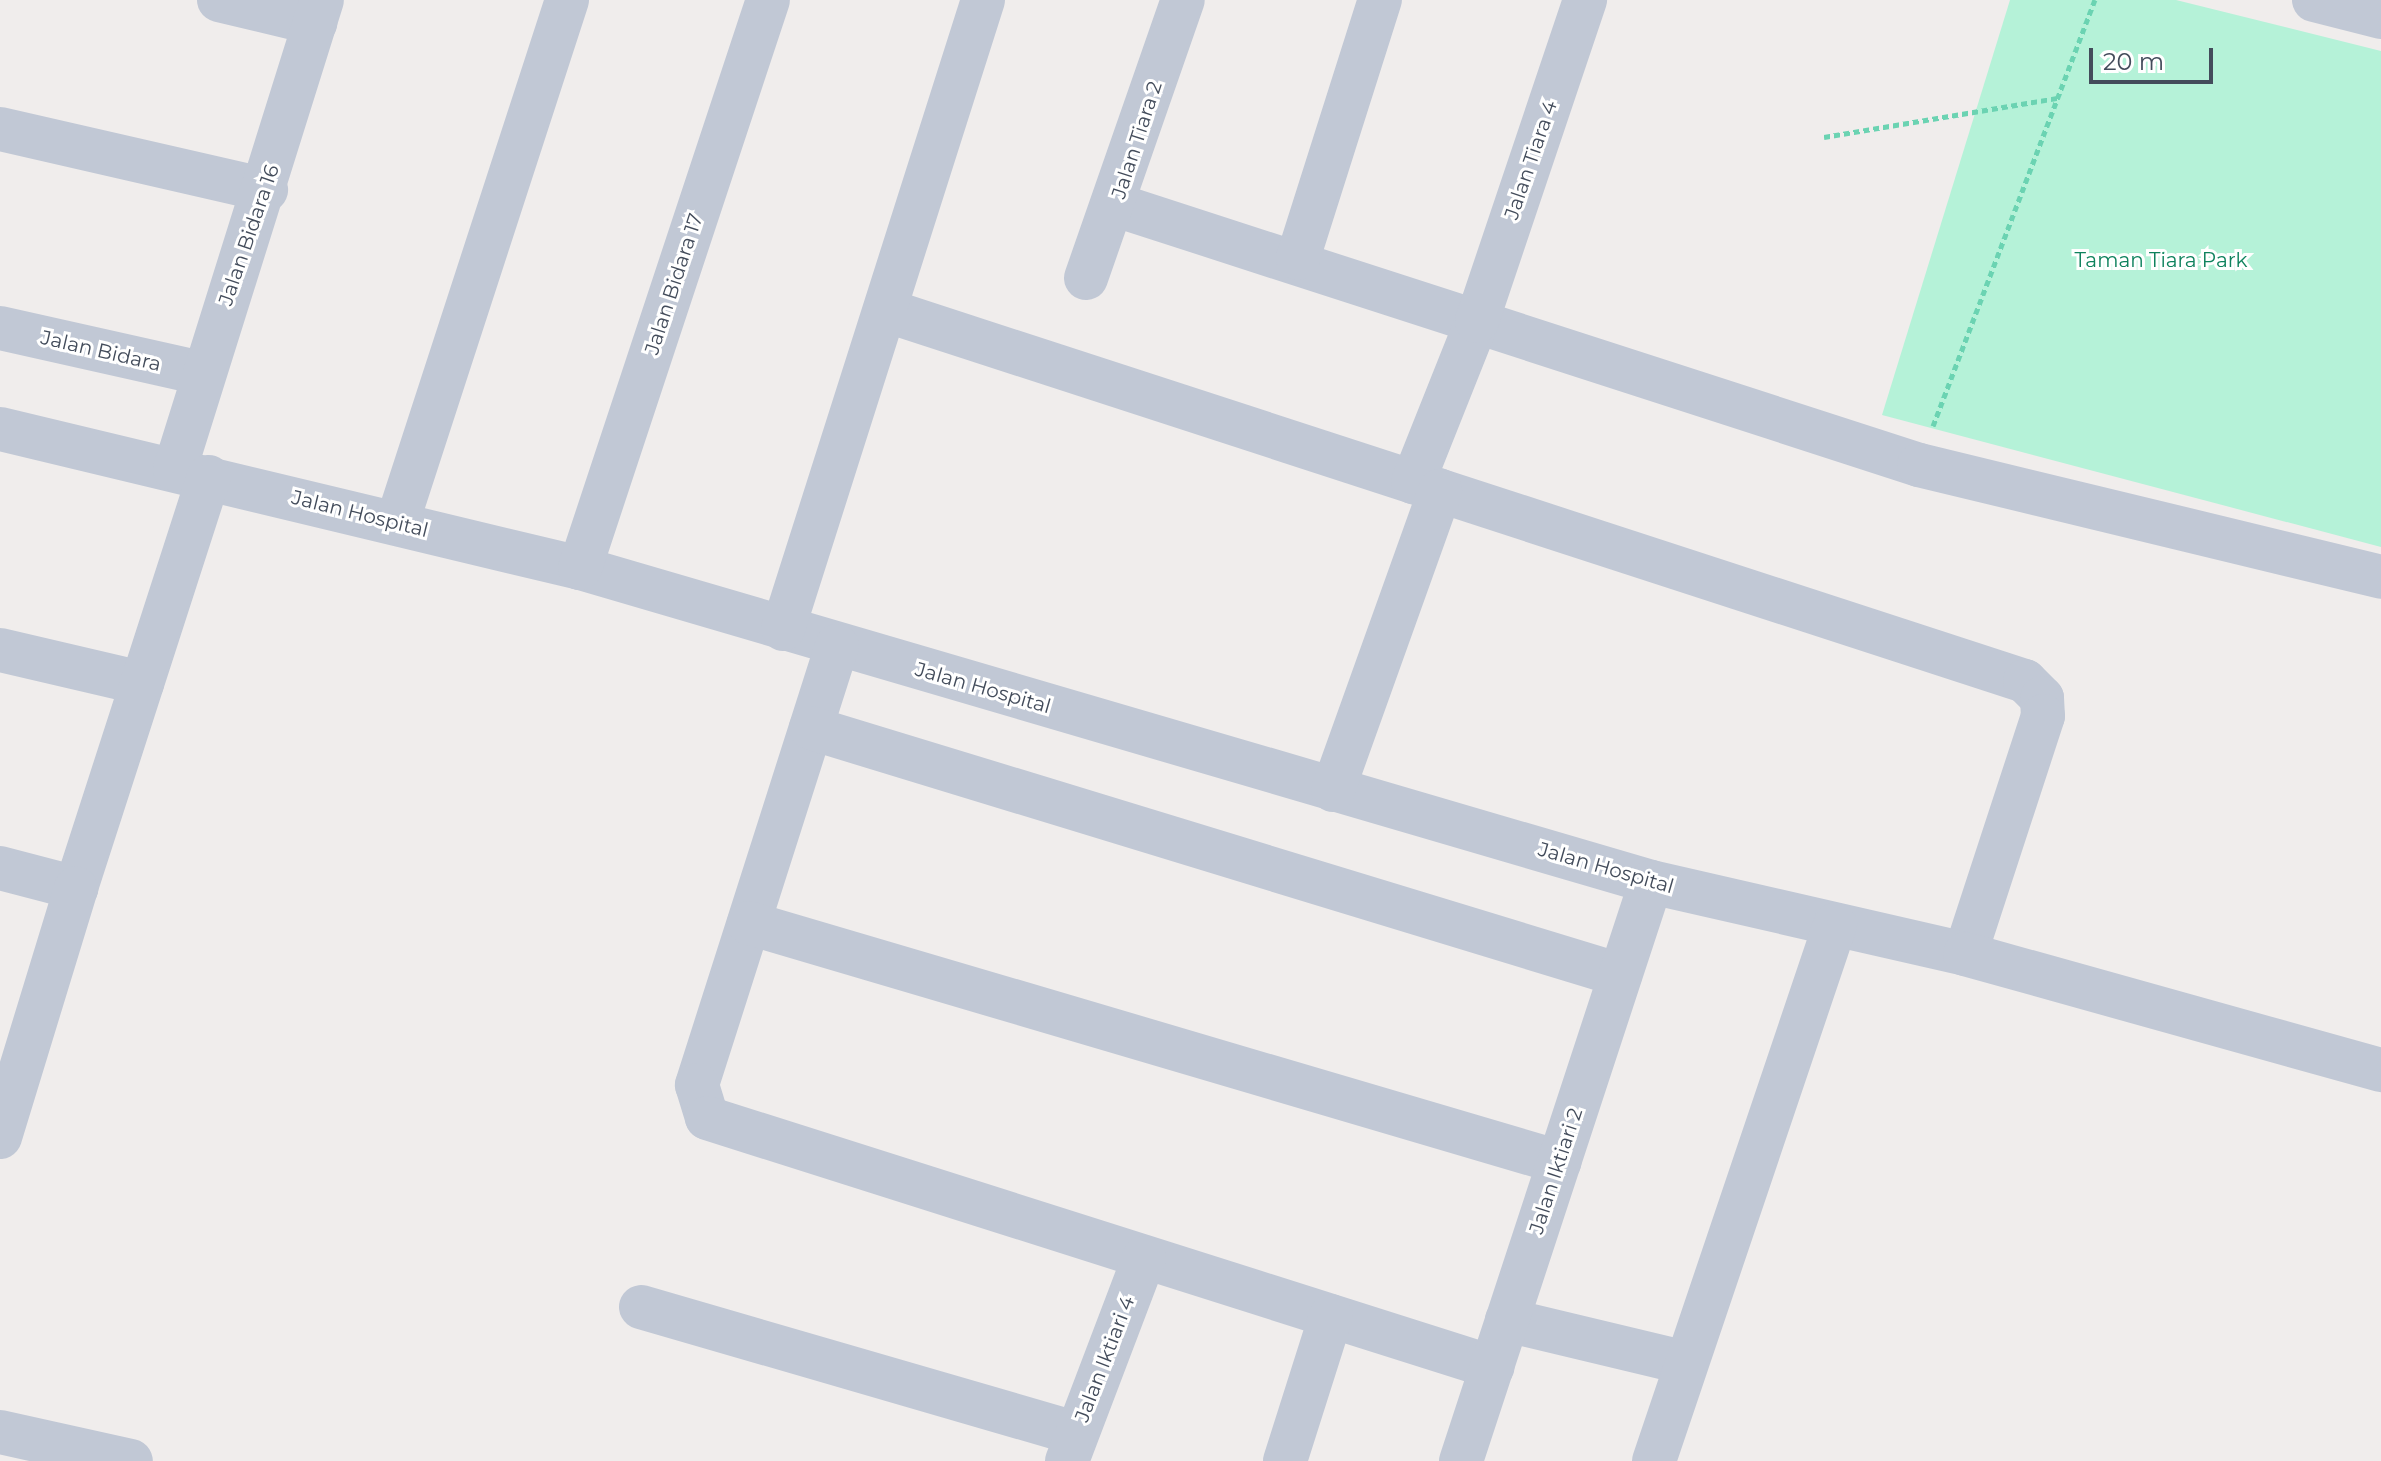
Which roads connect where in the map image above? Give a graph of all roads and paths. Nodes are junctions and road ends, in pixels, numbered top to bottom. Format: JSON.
{"nodes":[{"id":1,"x":219,"y":0,"type":"edge"},
{"id":2,"x":567,"y":0,"type":"edge"},
{"id":3,"x":768,"y":0,"type":"edge"},
{"id":4,"x":983,"y":0,"type":"edge"},
{"id":5,"x":1183,"y":0,"type":"edge"},
{"id":6,"x":1380,"y":0,"type":"edge"},
{"id":7,"x":1585,"y":0,"type":"edge"},
{"id":8,"x":2095,"y":0,"type":"edge"},
{"id":9,"x":2314,"y":0,"type":"edge"},
{"id":10,"x":318,"y":12,"type":"edge"},
{"id":11,"x":2381,"y":17,"type":"edge"},
{"id":12,"x":2058,"y":98,"type":"junction"},
{"id":13,"x":0,"y":129,"type":"edge"},
{"id":14,"x":1824,"y":137,"type":"dead end"},
{"id":15,"x":266,"y":190,"type":"junction"},
{"id":16,"x":1116,"y":205,"type":"junction"},
{"id":17,"x":1298,"y":258,"type":"junction"},
{"id":18,"x":1086,"y":278,"type":"dead end"},
{"id":19,"x":885,"y":310,"type":"junction"},
{"id":20,"x":1477,"y":321,"type":"junction"},
{"id":21,"x":0,"y":328,"type":"edge"},
{"id":22,"x":201,"y":373,"type":"junction"},
{"id":23,"x":0,"y":429,"type":"edge"},
{"id":24,"x":1919,"y":465,"type":"junction"},
{"id":25,"x":192,"y":473,"type":"junction"},
{"id":26,"x":1426,"y":486,"type":"junction"},
{"id":27,"x":397,"y":523,"type":"junction"},
{"id":28,"x":580,"y":568,"type":"junction"},
{"id":29,"x":2381,"y":577,"type":"edge"},
{"id":30,"x":783,"y":629,"type":"junction"},
{"id":31,"x":837,"y":646,"type":"junction"},
{"id":32,"x":0,"y":650,"type":"edge"},
{"id":33,"x":142,"y":683,"type":"junction"},
{"id":34,"x":811,"y":728,"type":"junction"},
{"id":35,"x":1333,"y":790,"type":"junction"},
{"id":36,"x":0,"y":868,"type":"edge"},
{"id":37,"x":1651,"y":882,"type":"junction"},
{"id":38,"x":76,"y":888,"type":"junction"},
{"id":39,"x":749,"y":923,"type":"junction"},
{"id":40,"x":1835,"y":925,"type":"junction"},
{"id":41,"x":1965,"y":954,"type":"junction"},
{"id":42,"x":1620,"y":975,"type":"junction"},
{"id":43,"x":2381,"y":1070,"type":"edge"},
{"id":44,"x":0,"y":1137,"type":"edge"},
{"id":45,"x":1559,"y":1162,"type":"junction"},
{"id":46,"x":1144,"y":1258,"type":"junction"},
{"id":47,"x":641,"y":1307,"type":"dead end"},
{"id":48,"x":1331,"y":1316,"type":"junction"},
{"id":49,"x":1507,"y":1320,"type":"junction"},
{"id":50,"x":1686,"y":1363,"type":"junction"},
{"id":51,"x":1492,"y":1367,"type":"junction"},
{"id":52,"x":0,"y":1432,"type":"edge"},
{"id":53,"x":1071,"y":1447,"type":"edge"},
{"id":54,"x":131,"y":1461,"type":"edge"},
{"id":55,"x":1285,"y":1461,"type":"edge"},
{"id":56,"x":1461,"y":1461,"type":"edge"},
{"id":57,"x":1654,"y":1461,"type":"edge"}],
"edges":[{"from":1,"to":10,"type":"street"},
{"from":2,"to":27,"type":"street"},
{"from":3,"to":28,"type":"street","name":"Jalan Bidara 17"},
{"from":4,"to":19,"type":"street"},
{"from":5,"to":16,"type":"street","name":"Jalan Tiara 2"},
{"from":6,"to":17,"type":"street"},
{"from":7,"to":20,"type":"street","name":"Jalan Tiara 4"},
{"from":8,"to":12,"type":"path"},
{"from":9,"to":11,"type":"street"},
{"from":10,"to":15,"type":"street","name":"Jalan Bidara 16"},
{"from":12,"to":14,"type":"path"},
{"from":12,"to":24,"type":"path"},
{"from":13,"to":15,"type":"street"},
{"from":15,"to":22,"type":"street","name":"Jalan Bidara 16"},
{"from":16,"to":17,"type":"street"},
{"from":16,"to":18,"type":"street","name":"Jalan Tiara 2"},
{"from":17,"to":20,"type":"street"},
{"from":19,"to":26,"type":"street"},
{"from":19,"to":30,"type":"street"},
{"from":20,"to":24,"type":"street"},
{"from":20,"to":26,"type":"street","name":"Jalan Tiara 4"},
{"from":21,"to":22,"type":"street","name":"Jalan Bidara"},
{"from":22,"to":25,"type":"street","name":"Jalan Bidara 16"},
{"from":23,"to":25,"type":"street","name":"Jalan Hospital"},
{"from":24,"to":29,"type":"street"},
{"from":25,"to":27,"type":"street","name":"Jalan Hospital"},
{"from":25,"to":33,"type":"street","name":"Jalan Bidara 16"},
{"from":26,"to":35,"type":"street","name":"Jalan Tiara 4"},
{"from":26,"to":41,"type":"street"},
{"from":27,"to":28,"type":"street","name":"Jalan Hospital"},
{"from":28,"to":30,"type":"street","name":"Jalan Hospital"},
{"from":30,"to":31,"type":"street","name":"Jalan Hospital"},
{"from":31,"to":34,"type":"street"},
{"from":31,"to":35,"type":"street","name":"Jalan Hospital"},
{"from":32,"to":33,"type":"street"},
{"from":33,"to":38,"type":"street","name":"Jalan Bidara 16"},
{"from":34,"to":39,"type":"street"},
{"from":34,"to":42,"type":"street"},
{"from":35,"to":37,"type":"street","name":"Jalan Hospital"},
{"from":36,"to":38,"type":"street"},
{"from":37,"to":40,"type":"street","name":"Jalan Hospital"},
{"from":37,"to":42,"type":"street","name":"Jalan Iktiari 2"},
{"from":38,"to":44,"type":"street","name":"Jalan Bidara 16"},
{"from":39,"to":45,"type":"street"},
{"from":39,"to":46,"type":"street"},
{"from":40,"to":41,"type":"street","name":"Jalan Hospital"},
{"from":40,"to":50,"type":"street"},
{"from":41,"to":43,"type":"street","name":"Jalan Hospital"},
{"from":42,"to":45,"type":"street","name":"Jalan Iktiari 2"},
{"from":45,"to":49,"type":"street","name":"Jalan Iktiari 2"},
{"from":46,"to":48,"type":"street"},
{"from":46,"to":53,"type":"street","name":"Jalan Iktiari 4"},
{"from":47,"to":53,"type":"street"},
{"from":48,"to":51,"type":"street"},
{"from":48,"to":55,"type":"street"},
{"from":49,"to":50,"type":"street"},
{"from":49,"to":51,"type":"street","name":"Jalan Iktiari 2"},
{"from":50,"to":57,"type":"street"},
{"from":51,"to":56,"type":"street","name":"Jalan Iktiari 2"},
{"from":52,"to":54,"type":"street"}]}
